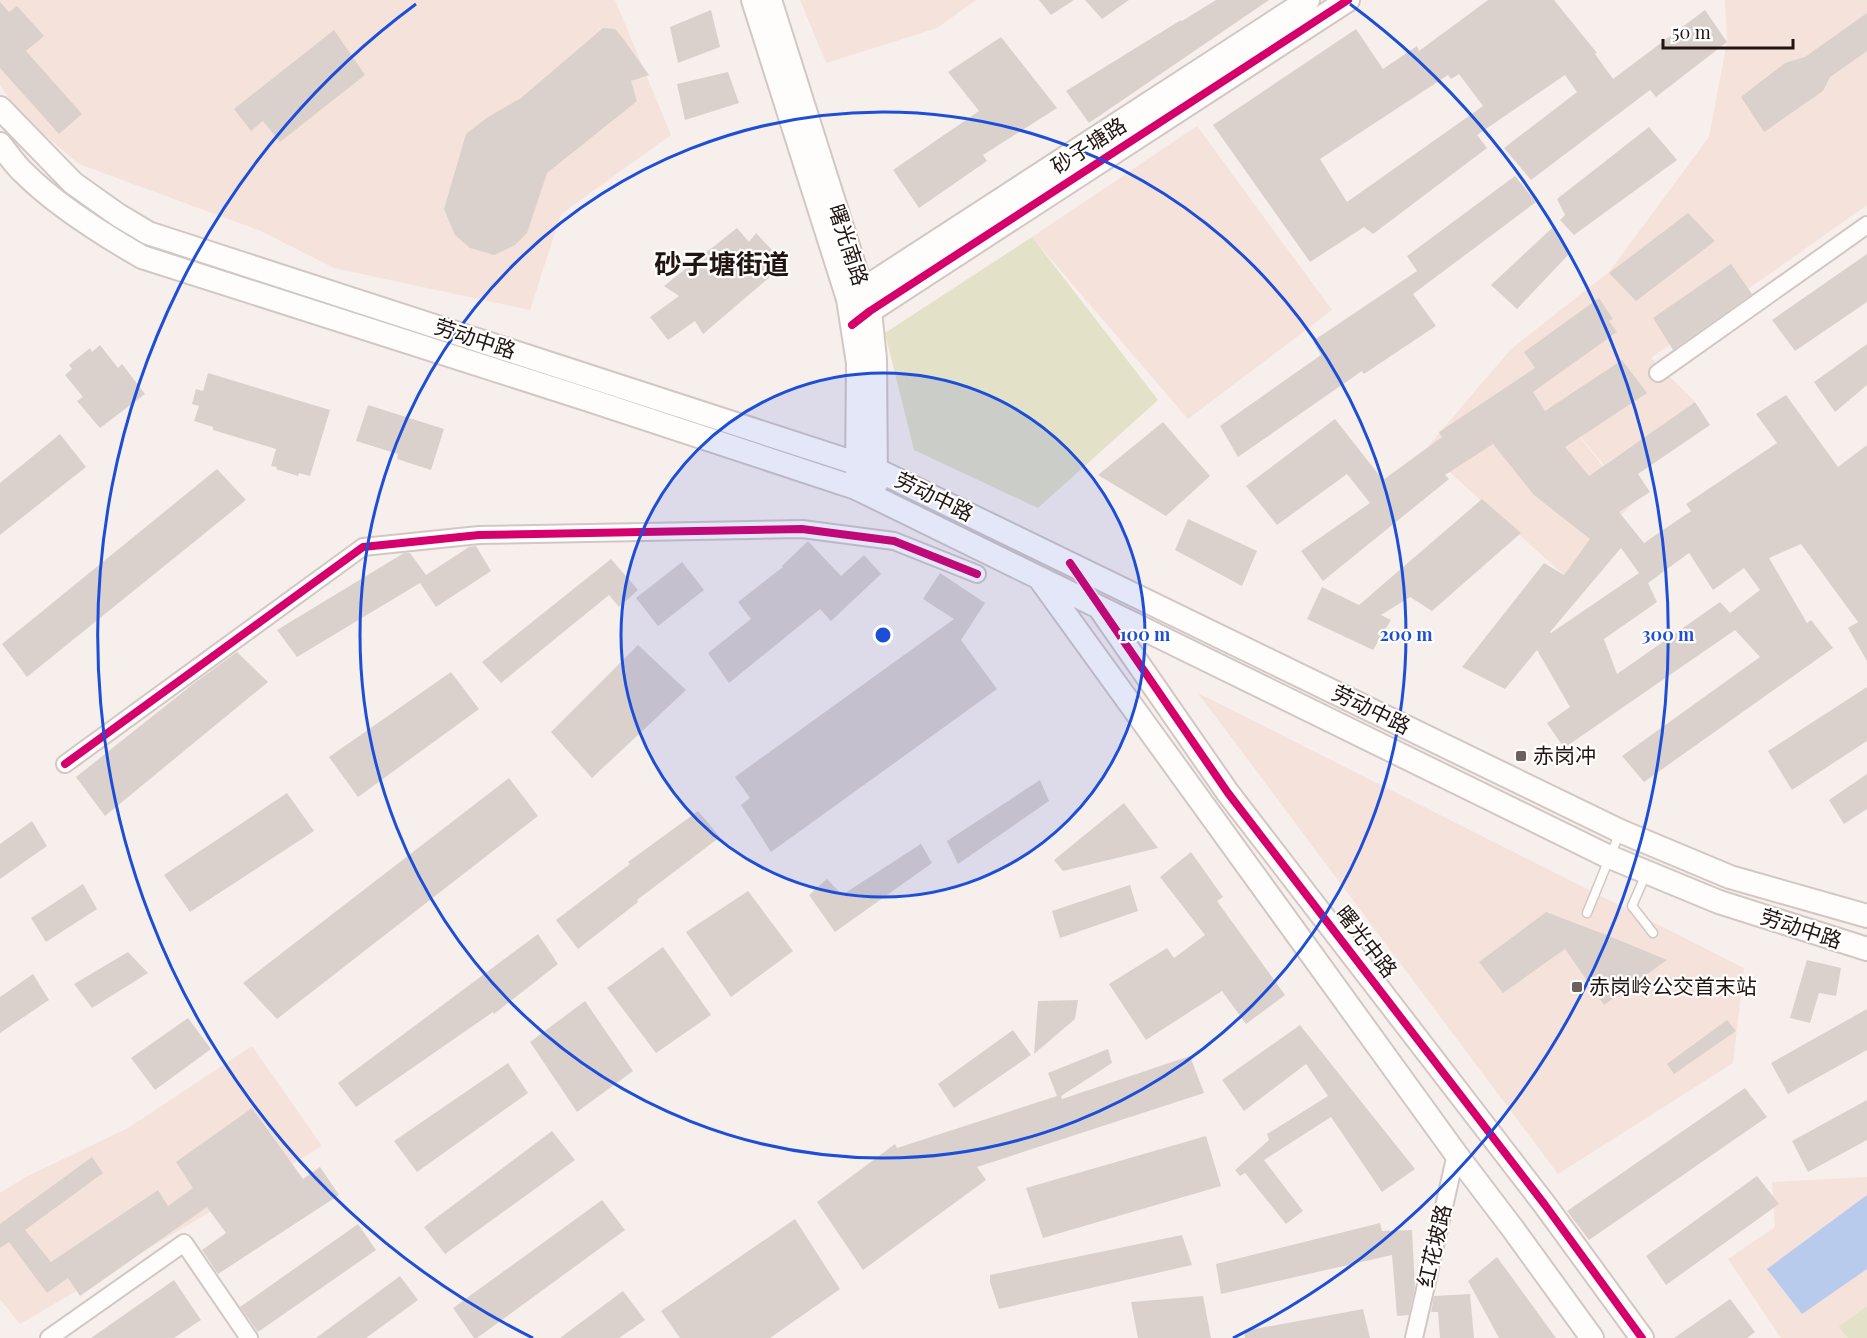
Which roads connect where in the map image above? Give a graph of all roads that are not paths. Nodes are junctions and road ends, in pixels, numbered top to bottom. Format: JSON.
{"nodes":[{"id":1,"x":753,"y":0,"type":"edge"},
{"id":2,"x":770,"y":0,"type":"edge"},
{"id":3,"x":1308,"y":0,"type":"edge"},
{"id":4,"x":1348,"y":0,"type":"edge"},
{"id":5,"x":0,"y":108,"type":"edge"},
{"id":6,"x":0,"y":144,"type":"edge"},
{"id":7,"x":0,"y":171,"type":"edge"},
{"id":8,"x":23,"y":173,"type":"junction"},
{"id":9,"x":73,"y":183,"type":"junction"},
{"id":10,"x":1867,"y":225,"type":"edge"},
{"id":11,"x":860,"y":300,"type":"junction"},
{"id":12,"x":1658,"y":373,"type":"dead end"},
{"id":13,"x":868,"y":466,"type":"junction"},
{"id":14,"x":866,"y":493,"type":"junction"},
{"id":15,"x":1070,"y":563,"type":"junction"},
{"id":16,"x":977,"y":574,"type":"dead end"},
{"id":17,"x":1039,"y":578,"type":"junction"},
{"id":18,"x":1099,"y":607,"type":"junction"},
{"id":19,"x":65,"y":764,"type":"dead end"},
{"id":20,"x":1620,"y":831,"type":"junction"},
{"id":21,"x":1609,"y":857,"type":"junction"},
{"id":22,"x":1646,"y":872,"type":"junction"},
{"id":23,"x":1587,"y":913,"type":"dead end"},
{"id":24,"x":1867,"y":916,"type":"edge"},
{"id":25,"x":1653,"y":933,"type":"dead end"},
{"id":26,"x":1867,"y":949,"type":"edge"},
{"id":27,"x":1456,"y":1154,"type":"junction"},
{"id":28,"x":49,"y":1338,"type":"edge"},
{"id":29,"x":249,"y":1338,"type":"edge"},
{"id":30,"x":1414,"y":1338,"type":"edge"},
{"id":31,"x":1592,"y":1338,"type":"edge"},
{"id":32,"x":1641,"y":1338,"type":"edge"}],
"edges":[{"from":1,"to":11,"type":"main road","name":"曙光南路"},
{"from":2,"to":11,"type":"main road","name":"曙光南路"},
{"from":3,"to":11,"type":"main road","name":"砂子塘路"},
{"from":4,"to":11,"type":"main road","name":"砂子塘路"},
{"from":5,"to":9,"type":"main road","name":"劳动中路"},
{"from":6,"to":8,"type":"main road","name":"劳动中路"},
{"from":7,"to":8,"type":"main road"},
{"from":8,"to":9,"type":"main road"},
{"from":8,"to":14,"type":"main road","name":"劳动中路"},
{"from":9,"to":13,"type":"main road","name":"劳动中路"},
{"from":10,"to":12,"type":"street"},
{"from":11,"to":13,"type":"main road","name":"曙光南路"},
{"from":11,"to":13,"type":"main road","name":"曙光南路"},
{"from":13,"to":14,"type":"main road","name":"曙光南路"},
{"from":13,"to":15,"type":"main road","name":"劳动中路"},
{"from":14,"to":17,"type":"main road","name":"劳动中路"},
{"from":15,"to":18,"type":"main road","name":"曙光中路"},
{"from":15,"to":20,"type":"main road","name":"劳动中路"},
{"from":16,"to":19,"type":"street"},
{"from":17,"to":18,"type":"main road","name":"劳动中路"},
{"from":17,"to":27,"type":"main road"},
{"from":18,"to":21,"type":"main road","name":"劳动中路"},
{"from":18,"to":32,"type":"main road","name":"曙光中路"},
{"from":20,"to":21,"type":"lane"},
{"from":20,"to":24,"type":"main road","name":"劳动中路"},
{"from":21,"to":22,"type":"main road","name":"劳动中路"},
{"from":21,"to":23,"type":"lane"},
{"from":22,"to":25,"type":"lane"},
{"from":22,"to":26,"type":"main road","name":"劳动中路"},
{"from":27,"to":30,"type":"street","name":"红花坡路"},
{"from":27,"to":31,"type":"main road"},
{"from":28,"to":29,"type":"street"}]}
